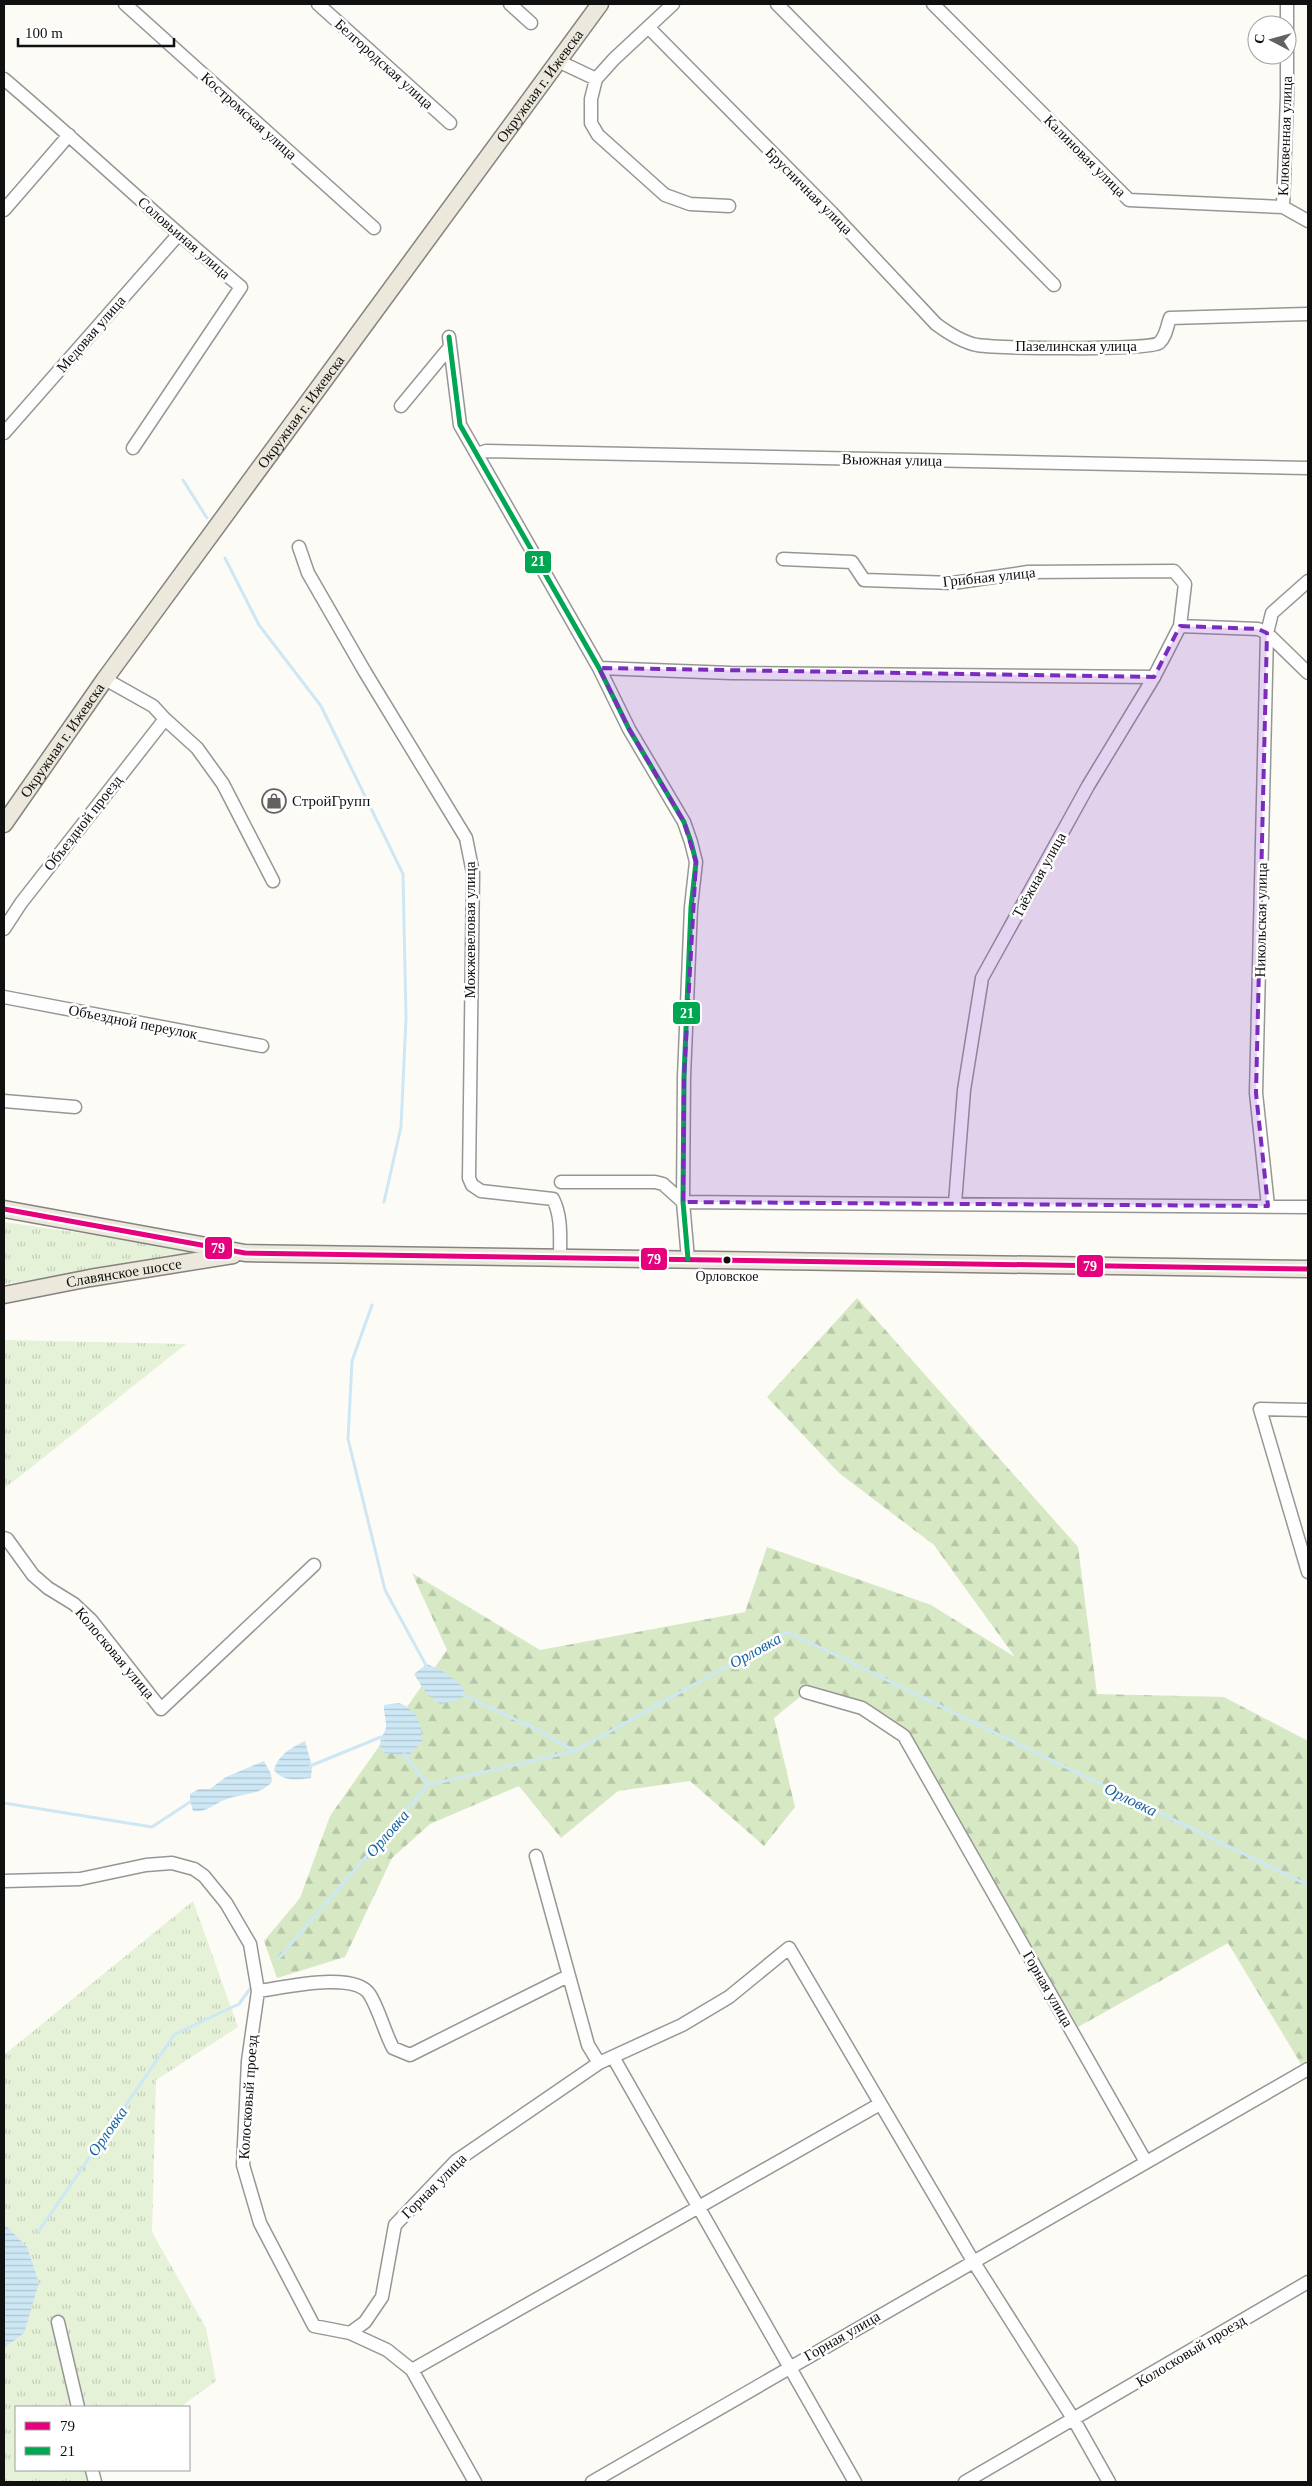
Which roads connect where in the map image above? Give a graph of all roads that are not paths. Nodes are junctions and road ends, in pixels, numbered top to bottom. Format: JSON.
{"nodes":[{"id":1,"x":125,"y":4,"type":"edge"},
{"id":2,"x":318,"y":4,"type":"edge"},
{"id":3,"x":510,"y":4,"type":"edge"},
{"id":4,"x":600,"y":4,"type":"edge"},
{"id":5,"x":673,"y":4,"type":"edge"},
{"id":6,"x":777,"y":4,"type":"edge"},
{"id":7,"x":933,"y":4,"type":"edge"},
{"id":8,"x":1287,"y":4,"type":"edge"},
{"id":9,"x":531,"y":23,"type":"dead end"},
{"id":10,"x":649,"y":28,"type":"junction"},
{"id":11,"x":558,"y":61,"type":"junction"},
{"id":12,"x":4,"y":79,"type":"edge"},
{"id":13,"x":596,"y":79,"type":"junction"},
{"id":14,"x":450,"y":123,"type":"dead end"},
{"id":15,"x":69,"y":135,"type":"junction"},
{"id":16,"x":729,"y":206,"type":"dead end"},
{"id":17,"x":1283,"y":208,"type":"junction"},
{"id":18,"x":4,"y":210,"type":"edge"},
{"id":19,"x":1307,"y":218,"type":"edge"},
{"id":20,"x":374,"y":228,"type":"dead end"},
{"id":21,"x":178,"y":236,"type":"junction"},
{"id":22,"x":1054,"y":285,"type":"dead end"},
{"id":23,"x":1308,"y":314,"type":"edge"},
{"id":24,"x":976,"y":345,"type":"joint"},
{"id":25,"x":401,"y":406,"type":"dead end"},
{"id":26,"x":4,"y":433,"type":"edge"},
{"id":27,"x":133,"y":448,"type":"dead end"},
{"id":28,"x":477,"y":454,"type":"junction"},
{"id":29,"x":1308,"y":468,"type":"edge"},
{"id":30,"x":299,"y":547,"type":"dead end"},
{"id":31,"x":783,"y":559,"type":"dead end"},
{"id":32,"x":1174,"y":571,"type":"joint"},
{"id":33,"x":1308,"y":580,"type":"edge"},
{"id":34,"x":1180,"y":626,"type":"junction"},
{"id":35,"x":1267,"y":633,"type":"junction"},
{"id":36,"x":599,"y":668,"type":"junction"},
{"id":37,"x":1308,"y":673,"type":"edge"},
{"id":38,"x":1154,"y":677,"type":"junction"},
{"id":39,"x":105,"y":679,"type":"junction"},
{"id":40,"x":165,"y":719,"type":"junction"},
{"id":41,"x":4,"y":824,"type":"edge"},
{"id":42,"x":273,"y":881,"type":"dead end"},
{"id":43,"x":4,"y":929,"type":"edge"},
{"id":44,"x":4,"y":997,"type":"edge"},
{"id":45,"x":262,"y":1046,"type":"dead end"},
{"id":46,"x":4,"y":1101,"type":"edge"},
{"id":47,"x":75,"y":1107,"type":"dead end"},
{"id":48,"x":561,"y":1182,"type":"dead end"},
{"id":49,"x":684,"y":1202,"type":"junction"},
{"id":50,"x":955,"y":1203,"type":"junction"},
{"id":51,"x":1268,"y":1206,"type":"junction"},
{"id":52,"x":1308,"y":1207,"type":"edge"},
{"id":53,"x":4,"y":1209,"type":"edge"},
{"id":54,"x":245,"y":1253,"type":"junction"},
{"id":55,"x":560,"y":1258,"type":"junction"},
{"id":56,"x":688,"y":1259,"type":"junction"},
{"id":57,"x":1308,"y":1270,"type":"edge"},
{"id":58,"x":4,"y":1295,"type":"edge"},
{"id":59,"x":1308,"y":1410,"type":"edge"},
{"id":60,"x":4,"y":1538,"type":"edge"},
{"id":61,"x":314,"y":1565,"type":"dead end"},
{"id":62,"x":1308,"y":1572,"type":"edge"},
{"id":63,"x":806,"y":1692,"type":"dead end"},
{"id":64,"x":536,"y":1856,"type":"dead end"},
{"id":65,"x":4,"y":1881,"type":"edge"},
{"id":66,"x":568,"y":1976,"type":"junction"},
{"id":67,"x":258,"y":1991,"type":"junction"},
{"id":68,"x":613,"y":2057,"type":"junction"},
{"id":69,"x":599,"y":2063,"type":"junction"},
{"id":70,"x":1308,"y":2069,"type":"edge"},
{"id":71,"x":880,"y":2104,"type":"junction"},
{"id":72,"x":1146,"y":2162,"type":"junction"},
{"id":73,"x":698,"y":2207,"type":"junction"},
{"id":74,"x":973,"y":2261,"type":"junction"},
{"id":75,"x":1308,"y":2282,"type":"edge"},
{"id":76,"x":58,"y":2322,"type":"dead end"},
{"id":77,"x":350,"y":2333,"type":"junction"},
{"id":78,"x":789,"y":2367,"type":"junction"},
{"id":79,"x":412,"y":2370,"type":"junction"},
{"id":80,"x":78,"y":2406,"type":"edge"},
{"id":81,"x":1074,"y":2420,"type":"junction"},
{"id":82,"x":475,"y":2482,"type":"edge"},
{"id":83,"x":592,"y":2482,"type":"edge"},
{"id":84,"x":855,"y":2482,"type":"edge"},
{"id":85,"x":964,"y":2482,"type":"edge"},
{"id":86,"x":1109,"y":2482,"type":"edge"}],
"edges":[{"from":1,"to":20,"type":"street","name":"Костромская улица"},
{"from":2,"to":14,"type":"street","name":"Белгородская улица"},
{"from":3,"to":9,"type":"street"},
{"from":4,"to":11,"type":"main road","name":"Окружная г. Ижевска"},
{"from":5,"to":10,"type":"street"},
{"from":6,"to":22,"type":"street"},
{"from":7,"to":17,"type":"street","name":"Калиновая улица"},
{"from":8,"to":17,"type":"street","name":"Клюквенная улица"},
{"from":10,"to":13,"type":"street"},
{"from":10,"to":24,"type":"street","name":"Брусничная улица"},
{"from":11,"to":13,"type":"street"},
{"from":11,"to":39,"type":"main road","name":"Окружная г. Ижевска"},
{"from":12,"to":15,"type":"street","name":"Соловьиная улица"},
{"from":13,"to":16,"type":"street"},
{"from":15,"to":18,"type":"street"},
{"from":15,"to":21,"type":"street","name":"Соловьиная улица"},
{"from":17,"to":19,"type":"street","name":"Калиновая улица"},
{"from":21,"to":26,"type":"street","name":"Медовая улица"},
{"from":21,"to":27,"type":"street","name":"Соловьиная улица"},
{"from":23,"to":24,"type":"street","name":"Пазелинская улица"},
{"from":25,"to":28,"type":"street"},
{"from":28,"to":29,"type":"street","name":"Вьюжная улица"},
{"from":28,"to":36,"type":"street"},
{"from":30,"to":55,"type":"street","name":"Можжевеловая улица"},
{"from":31,"to":32,"type":"street","name":"Грибная улица"},
{"from":32,"to":34,"type":"street","name":"Таёжная улица"},
{"from":33,"to":35,"type":"street","name":"Никольская улица"},
{"from":34,"to":35,"type":"street"},
{"from":34,"to":38,"type":"street","name":"Таёжная улица"},
{"from":35,"to":37,"type":"street"},
{"from":35,"to":51,"type":"street","name":"Никольская улица"},
{"from":36,"to":38,"type":"street"},
{"from":36,"to":49,"type":"street"},
{"from":38,"to":50,"type":"street","name":"Таёжная улица"},
{"from":39,"to":40,"type":"street"},
{"from":39,"to":41,"type":"main road","name":"Окружная г. Ижевска"},
{"from":40,"to":42,"type":"street"},
{"from":40,"to":43,"type":"street","name":"Объездной проезд"},
{"from":44,"to":45,"type":"street","name":"Объездной переулок"},
{"from":46,"to":47,"type":"street"},
{"from":48,"to":49,"type":"street"},
{"from":49,"to":50,"type":"street"},
{"from":49,"to":56,"type":"street"},
{"from":50,"to":51,"type":"street"},
{"from":51,"to":52,"type":"street"},
{"from":53,"to":54,"type":"main road","name":"Славянское шоссе"},
{"from":54,"to":55,"type":"main road","name":"Славянское шоссе"},
{"from":54,"to":58,"type":"main road","name":"Славянское шоссе"},
{"from":55,"to":56,"type":"main road","name":"Славянское шоссе"},
{"from":56,"to":57,"type":"main road","name":"Славянское шоссе"},
{"from":59,"to":62,"type":"street"},
{"from":60,"to":61,"type":"street","name":"Колосковая улица"},
{"from":63,"to":72,"type":"street","name":"Горная улица"},
{"from":64,"to":66,"type":"street"},
{"from":65,"to":67,"type":"street","name":"Колосковый проезд"},
{"from":66,"to":67,"type":"street"},
{"from":66,"to":69,"type":"street"},
{"from":67,"to":77,"type":"street","name":"Колосковый проезд"},
{"from":68,"to":69,"type":"street","name":"Горная улица"},
{"from":68,"to":71,"type":"street","name":"Горная улица"},
{"from":68,"to":73,"type":"street","name":"Горная улица"},
{"from":69,"to":77,"type":"street","name":"Горная улица"},
{"from":70,"to":72,"type":"street"},
{"from":71,"to":73,"type":"street"},
{"from":71,"to":74,"type":"street","name":"Горная улица"},
{"from":72,"to":74,"type":"street","name":"Горная улица"},
{"from":73,"to":78,"type":"street","name":"Горная улица"},
{"from":73,"to":79,"type":"street"},
{"from":74,"to":78,"type":"street","name":"Горная улица"},
{"from":74,"to":81,"type":"street","name":"Горная улица"},
{"from":75,"to":81,"type":"street","name":"Колосковый проезд"},
{"from":76,"to":80,"type":"street"},
{"from":77,"to":79,"type":"street","name":"Колосковый проезд"},
{"from":78,"to":83,"type":"street","name":"Горная улица"},
{"from":78,"to":84,"type":"street","name":"Горная улица"},
{"from":79,"to":82,"type":"street","name":"Колосковый проезд"},
{"from":81,"to":85,"type":"street"},
{"from":81,"to":86,"type":"street","name":"Горная улица"}]}
